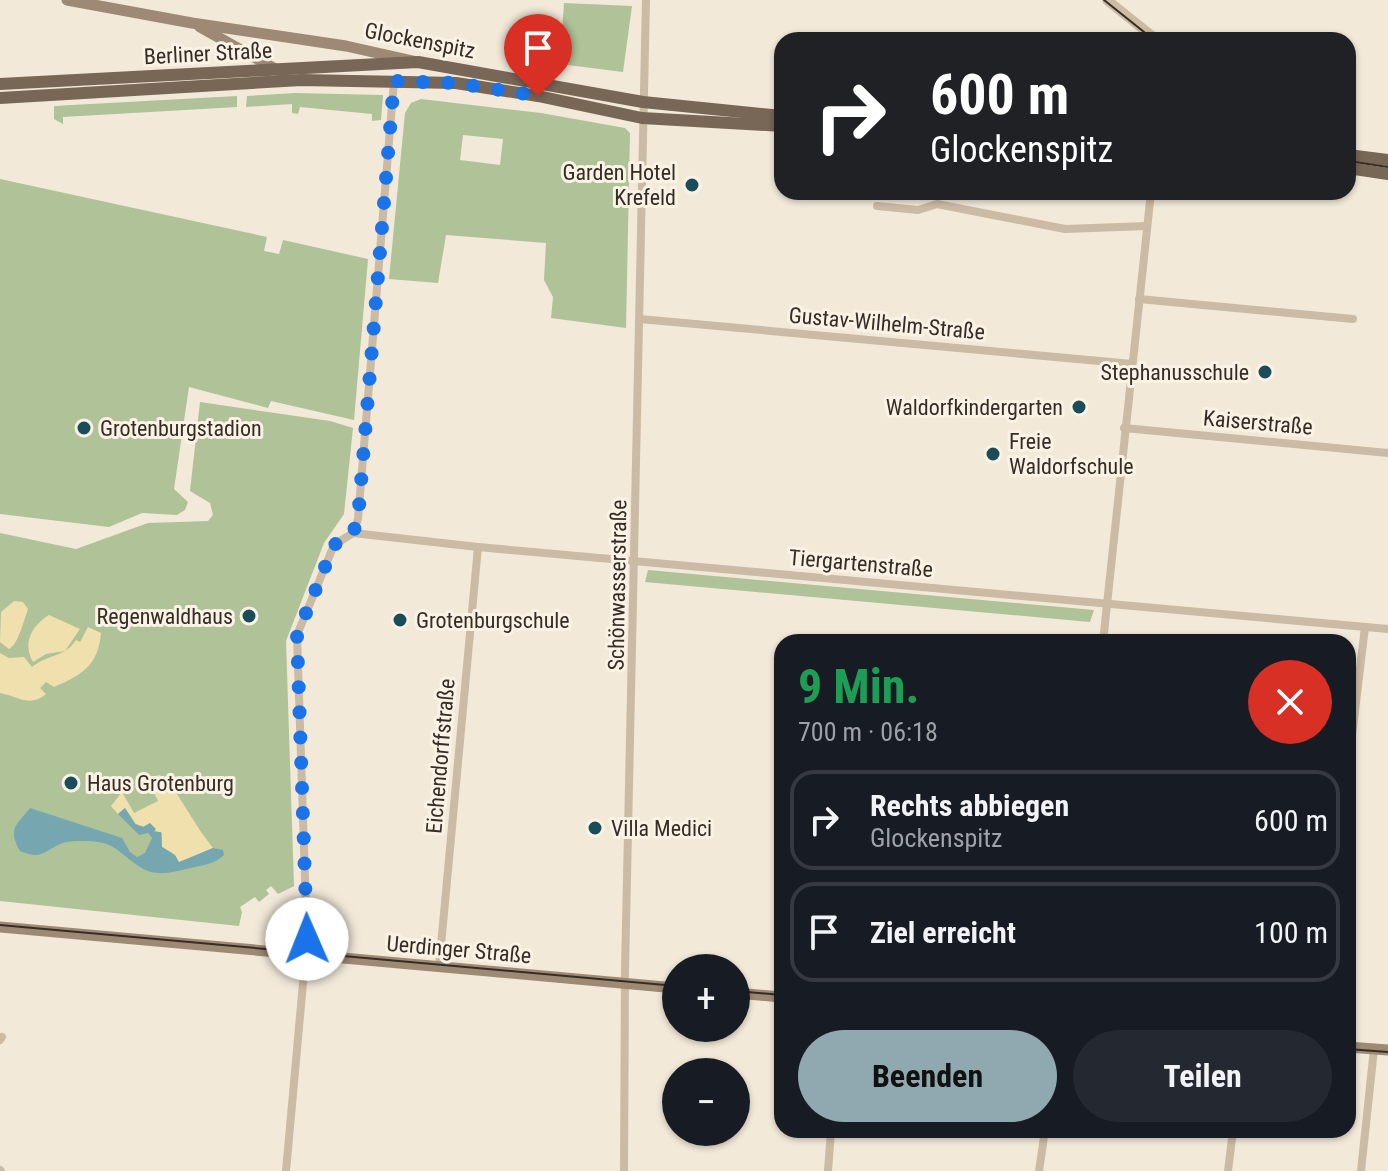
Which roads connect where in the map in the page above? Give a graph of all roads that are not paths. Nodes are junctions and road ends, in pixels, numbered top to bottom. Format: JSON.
{"nodes":[{"id":1,"x":67,"y":0,"type":"edge"},
{"id":2,"x":646,"y":0,"type":"edge"},
{"id":3,"x":1107,"y":0,"type":"edge"},
{"id":4,"x":192,"y":23,"type":"junction"},
{"id":5,"x":1147,"y":32,"type":"edge"},
{"id":6,"x":418,"y":62,"type":"junction"},
{"id":7,"x":276,"y":70,"type":"junction"},
{"id":8,"x":301,"y":80,"type":"junction"},
{"id":9,"x":394,"y":81,"type":"junction"},
{"id":10,"x":0,"y":84,"type":"edge"},
{"id":11,"x":0,"y":98,"type":"edge"},
{"id":12,"x":643,"y":102,"type":"junction"},
{"id":13,"x":774,"y":115,"type":"edge"},
{"id":14,"x":642,"y":118,"type":"junction"},
{"id":15,"x":774,"y":126,"type":"edge"},
{"id":16,"x":1356,"y":156,"type":"edge"},
{"id":17,"x":1388,"y":160,"type":"edge"},
{"id":18,"x":1356,"y":169,"type":"edge"},
{"id":19,"x":1388,"y":174,"type":"edge"},
{"id":20,"x":1150,"y":200,"type":"edge"},
{"id":21,"x":877,"y":206,"type":"dead end"},
{"id":22,"x":1147,"y":226,"type":"junction"},
{"id":23,"x":1139,"y":299,"type":"junction"},
{"id":24,"x":640,"y":319,"type":"junction"},
{"id":25,"x":1353,"y":319,"type":"dead end"},
{"id":26,"x":1132,"y":364,"type":"junction"},
{"id":27,"x":1124,"y":428,"type":"junction"},
{"id":28,"x":1388,"y":453,"type":"edge"},
{"id":29,"x":353,"y":533,"type":"junction"},
{"id":30,"x":478,"y":547,"type":"junction"},
{"id":31,"x":636,"y":560,"type":"junction"},
{"id":32,"x":1107,"y":603,"type":"junction"},
{"id":33,"x":1365,"y":627,"type":"junction"},
{"id":34,"x":1388,"y":629,"type":"edge"},
{"id":35,"x":1104,"y":634,"type":"edge"},
{"id":36,"x":1356,"y":700,"type":"edge"},
{"id":37,"x":0,"y":927,"type":"edge"},
{"id":38,"x":306,"y":955,"type":"junction"},
{"id":39,"x":439,"y":967,"type":"junction"},
{"id":40,"x":625,"y":984,"type":"junction"},
{"id":41,"x":662,"y":987,"type":"edge"},
{"id":42,"x":750,"y":994,"type":"edge"},
{"id":43,"x":774,"y":996,"type":"edge"},
{"id":44,"x":1356,"y":1048,"type":"edge"},
{"id":45,"x":1374,"y":1049,"type":"junction"},
{"id":46,"x":1388,"y":1050,"type":"edge"},
{"id":47,"x":830,"y":1138,"type":"edge"},
{"id":48,"x":1044,"y":1138,"type":"edge"},
{"id":49,"x":1232,"y":1138,"type":"edge"},
{"id":50,"x":286,"y":1171,"type":"edge"},
{"id":51,"x":624,"y":1171,"type":"edge"},
{"id":52,"x":828,"y":1171,"type":"edge"},
{"id":53,"x":1039,"y":1171,"type":"edge"},
{"id":54,"x":1228,"y":1171,"type":"edge"},
{"id":55,"x":1361,"y":1171,"type":"edge"}],
"edges":[{"from":1,"to":4,"type":"main road","name":"Glockenspitz"},
{"from":2,"to":12,"type":"street","name":"Schönwasserstraße"},
{"from":3,"to":5,"type":"street"},
{"from":4,"to":6,"type":"main road","name":"Glockenspitz"},
{"from":4,"to":7,"type":"main road","name":"Glockenspitz"},
{"from":6,"to":7,"type":"main road","name":"Berliner Straße"},
{"from":6,"to":12,"type":"main road","name":"Glockenspitz"},
{"from":7,"to":8,"type":"main road","name":"Glockenspitz"},
{"from":7,"to":10,"type":"main road","name":"Berliner Straße"},
{"from":8,"to":9,"type":"main road","name":"Berliner Straße"},
{"from":8,"to":11,"type":"main road","name":"Berliner Straße"},
{"from":9,"to":14,"type":"main road","name":"Glockenspitz"},
{"from":9,"to":29,"type":"street"},
{"from":12,"to":13,"type":"main road","name":"Glockenspitz"},
{"from":12,"to":14,"type":"street","name":"Schönwasserstraße"},
{"from":14,"to":15,"type":"main road","name":"Glockenspitz"},
{"from":14,"to":24,"type":"street","name":"Schönwasserstraße"},
{"from":16,"to":17,"type":"main road"},
{"from":18,"to":19,"type":"main road"},
{"from":20,"to":22,"type":"street"},
{"from":21,"to":22,"type":"street"},
{"from":22,"to":23,"type":"street"},
{"from":23,"to":25,"type":"street"},
{"from":23,"to":26,"type":"street"},
{"from":24,"to":26,"type":"street","name":"Gustav-Wilhelm-Straße"},
{"from":24,"to":31,"type":"street","name":"Schönwasserstraße"},
{"from":26,"to":27,"type":"street"},
{"from":27,"to":28,"type":"street","name":"Kaiserstraße"},
{"from":27,"to":32,"type":"street"},
{"from":29,"to":30,"type":"street","name":"Tiergartenstraße"},
{"from":29,"to":38,"type":"street"},
{"from":30,"to":31,"type":"street","name":"Tiergartenstraße"},
{"from":30,"to":39,"type":"street","name":"Eichendorffstraße"},
{"from":31,"to":32,"type":"street","name":"Tiergartenstraße"},
{"from":31,"to":40,"type":"street","name":"Schönwasserstraße"},
{"from":32,"to":33,"type":"street","name":"Tiergartenstraße"},
{"from":32,"to":35,"type":"street"},
{"from":33,"to":34,"type":"street","name":"Tiergartenstraße"},
{"from":33,"to":36,"type":"street"},
{"from":37,"to":38,"type":"main road","name":"Uerdinger Straße"},
{"from":38,"to":39,"type":"main road","name":"Uerdinger Straße"},
{"from":38,"to":50,"type":"street"},
{"from":39,"to":40,"type":"main road","name":"Uerdinger Straße"},
{"from":40,"to":41,"type":"main road","name":"Uerdinger Straße"},
{"from":40,"to":51,"type":"street","name":"Schönwasserstraße"},
{"from":42,"to":43,"type":"main road"},
{"from":44,"to":45,"type":"main road"},
{"from":45,"to":46,"type":"main road"},
{"from":45,"to":55,"type":"street"},
{"from":47,"to":52,"type":"street"},
{"from":48,"to":53,"type":"street"},
{"from":49,"to":54,"type":"street"}]}
